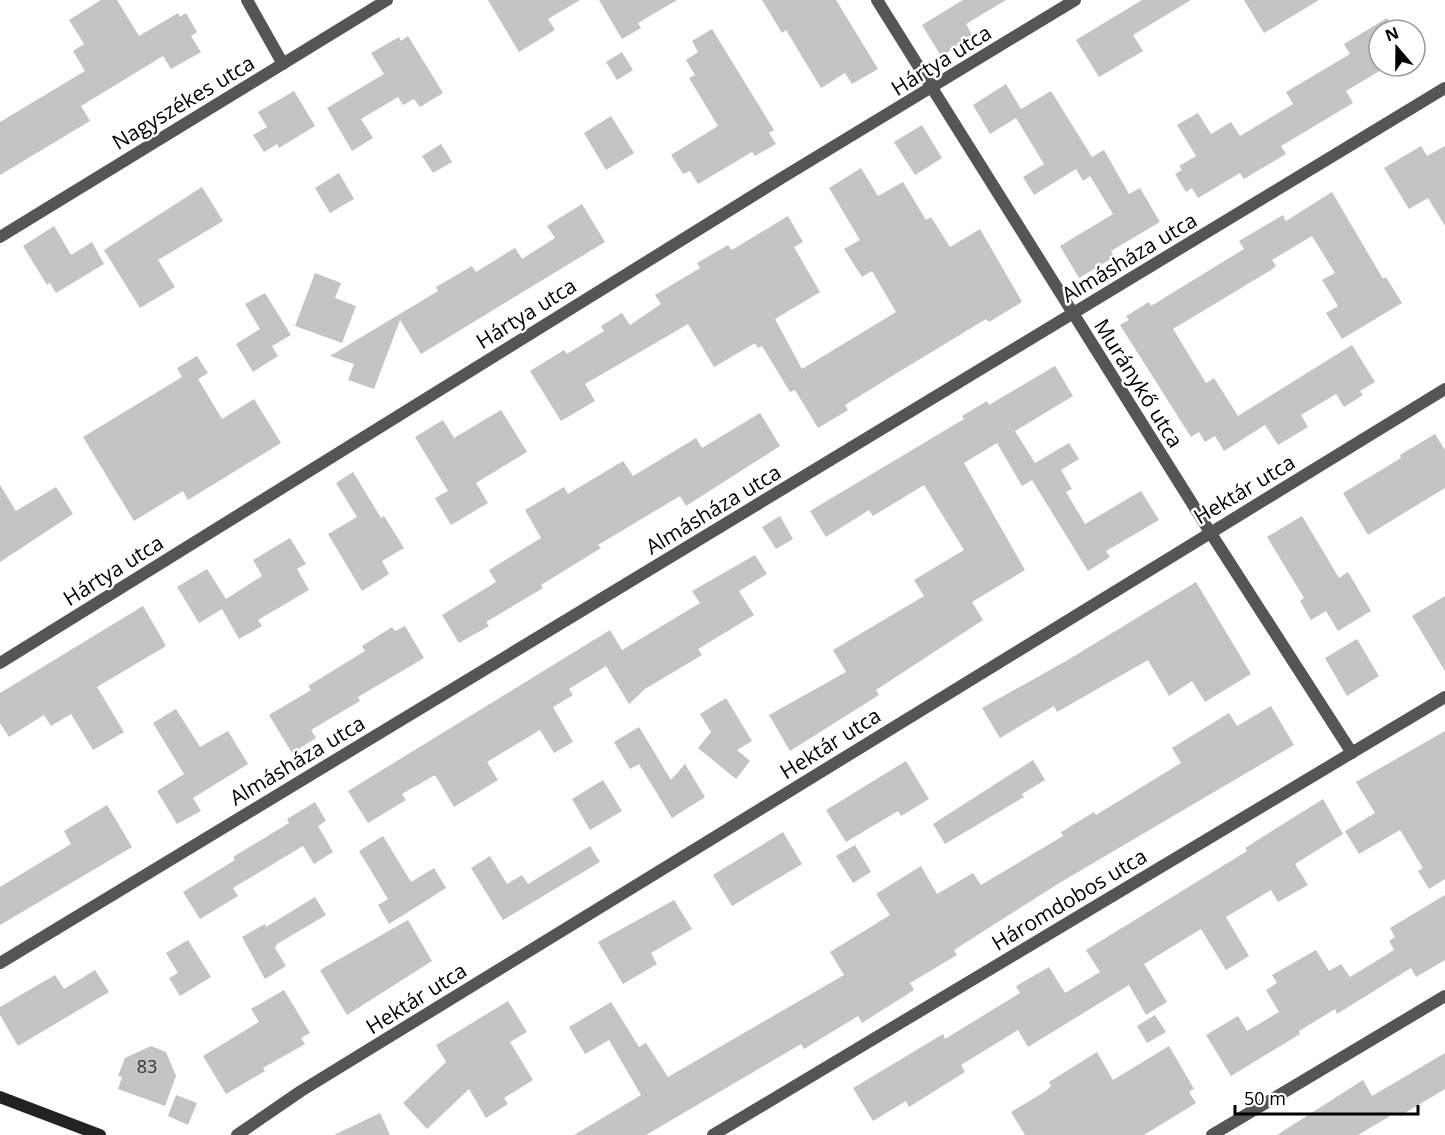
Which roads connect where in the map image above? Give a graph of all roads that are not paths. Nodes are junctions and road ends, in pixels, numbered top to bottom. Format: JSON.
{"nodes":[{"id":1,"x":247,"y":0,"type":"edge"},
{"id":2,"x":387,"y":0,"type":"edge"},
{"id":3,"x":877,"y":0,"type":"edge"},
{"id":4,"x":1075,"y":0,"type":"edge"},
{"id":5,"x":283,"y":64,"type":"junction"},
{"id":6,"x":933,"y":88,"type":"junction"},
{"id":7,"x":1445,"y":88,"type":"edge"},
{"id":8,"x":0,"y":237,"type":"edge"},
{"id":9,"x":1073,"y":314,"type":"junction"},
{"id":10,"x":1445,"y":389,"type":"edge"},
{"id":11,"x":1210,"y":532,"type":"junction"},
{"id":12,"x":0,"y":663,"type":"edge"},
{"id":13,"x":1445,"y":697,"type":"edge"},
{"id":14,"x":1352,"y":753,"type":"junction"},
{"id":15,"x":0,"y":963,"type":"edge"},
{"id":16,"x":1445,"y":996,"type":"edge"},
{"id":17,"x":0,"y":1096,"type":"edge"},
{"id":18,"x":100,"y":1135,"type":"edge"},
{"id":19,"x":237,"y":1135,"type":"edge"},
{"id":20,"x":713,"y":1135,"type":"edge"},
{"id":21,"x":1212,"y":1135,"type":"edge"}],
"edges":[{"from":1,"to":5,"type":"street"},
{"from":2,"to":5,"type":"street","name":"Nagyszékes utca"},
{"from":3,"to":6,"type":"street","name":"Muránykő utca"},
{"from":4,"to":6,"type":"street","name":"Hártya utca"},
{"from":5,"to":8,"type":"street","name":"Nagyszékes utca"},
{"from":6,"to":9,"type":"street","name":"Muránykő utca"},
{"from":6,"to":12,"type":"street","name":"Hártya utca"},
{"from":7,"to":9,"type":"street","name":"Almásháza utca"},
{"from":9,"to":11,"type":"street","name":"Muránykő utca"},
{"from":9,"to":15,"type":"street","name":"Almásháza utca"},
{"from":10,"to":11,"type":"street","name":"Hektár utca"},
{"from":11,"to":14,"type":"street","name":"Muránykő utca"},
{"from":11,"to":19,"type":"street","name":"Hektár utca"},
{"from":13,"to":14,"type":"street","name":"Háromdobos utca"},
{"from":14,"to":20,"type":"street","name":"Háromdobos utca"},
{"from":16,"to":21,"type":"street"},
{"from":17,"to":18,"type":"street"}]}
